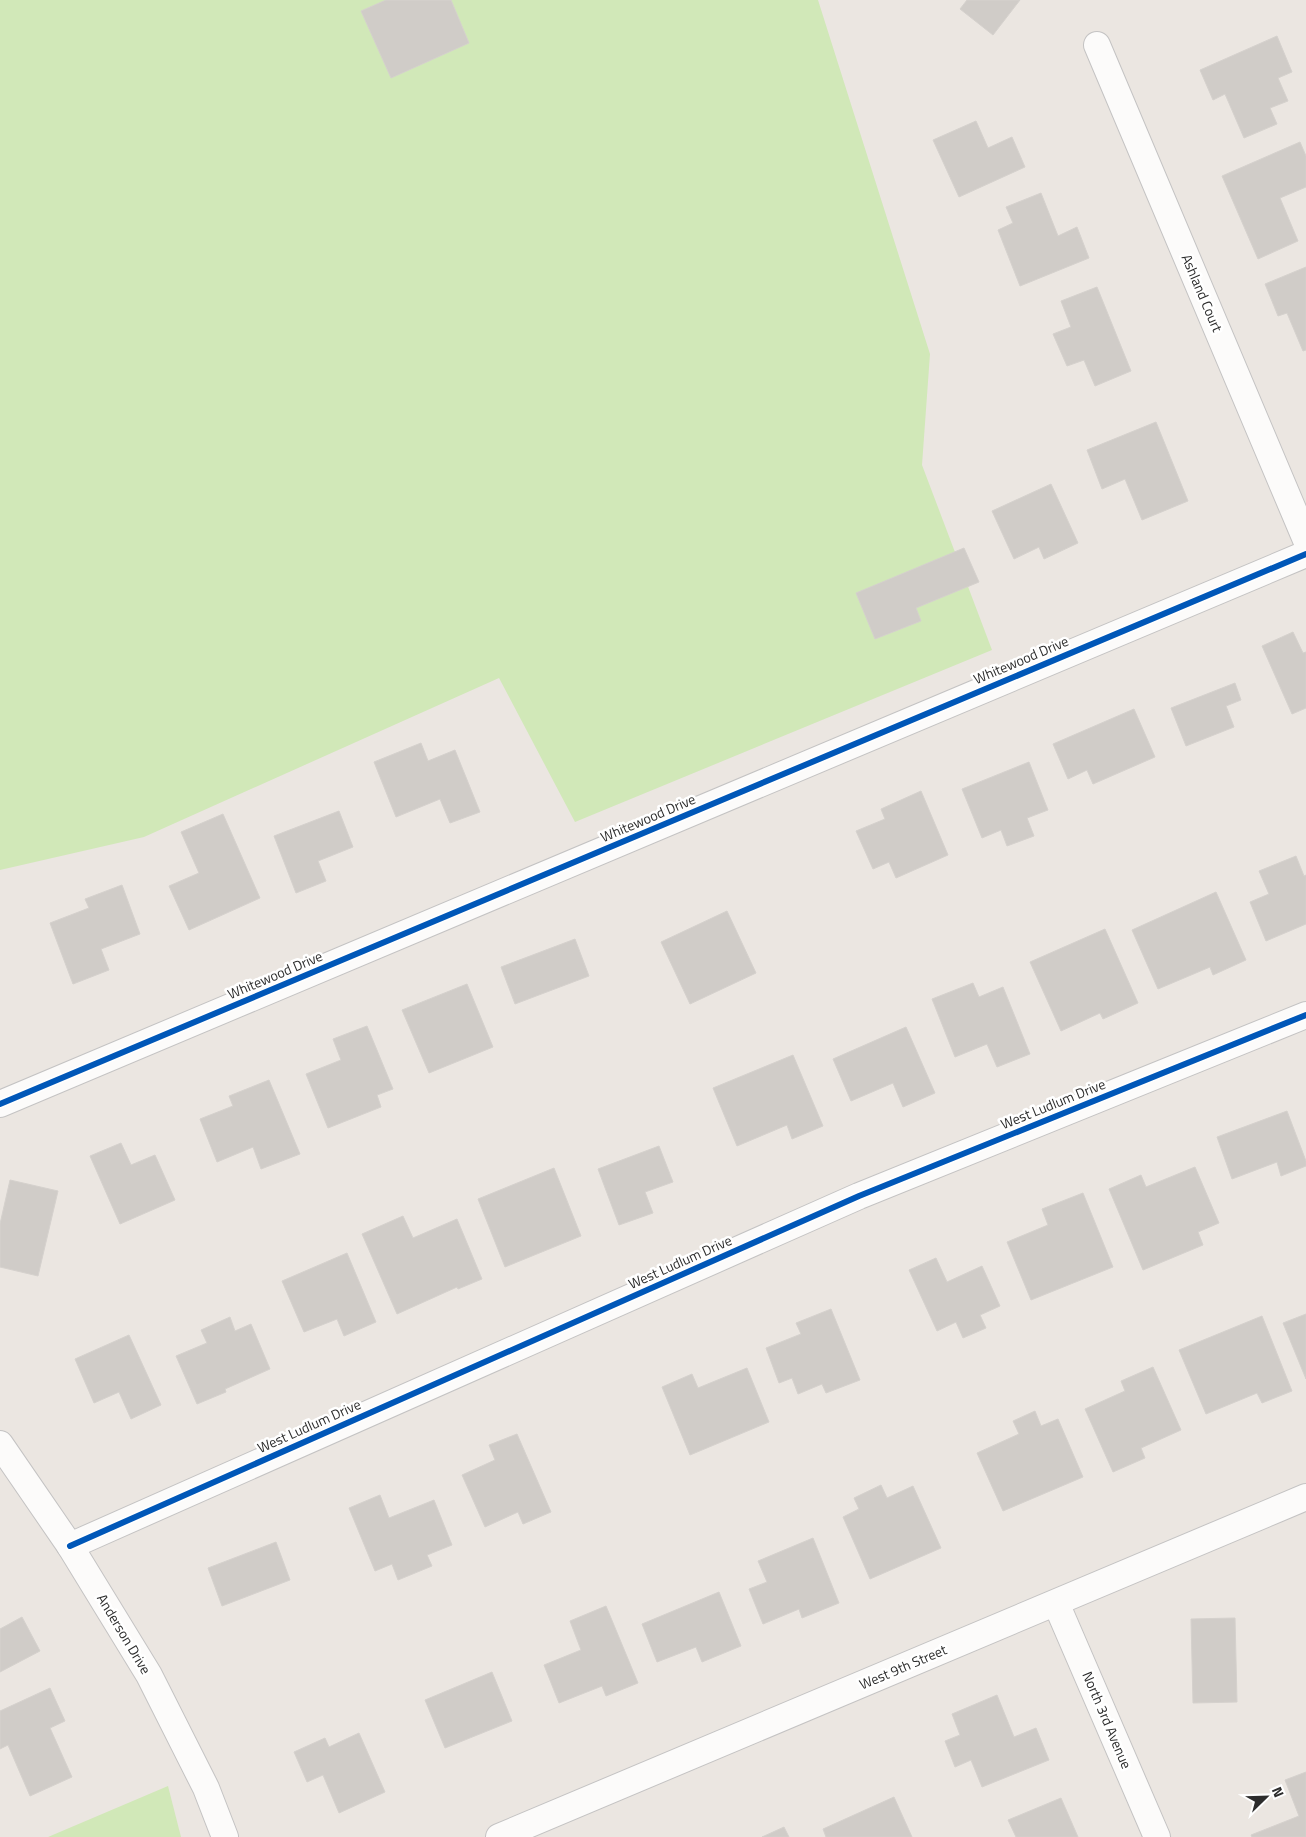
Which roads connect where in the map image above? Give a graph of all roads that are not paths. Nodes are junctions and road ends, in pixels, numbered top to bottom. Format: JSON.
{"nodes":[{"id":1,"x":1097,"y":45,"type":"dead end"},
{"id":2,"x":1306,"y":540,"type":"edge"},
{"id":3,"x":1306,"y":554,"type":"edge"},
{"id":4,"x":1306,"y":1015,"type":"edge"},
{"id":5,"x":0,"y":1104,"type":"edge"},
{"id":6,"x":0,"y":1444,"type":"edge"},
{"id":7,"x":1306,"y":1497,"type":"edge"},
{"id":8,"x":70,"y":1546,"type":"junction"},
{"id":9,"x":1056,"y":1603,"type":"junction"},
{"id":10,"x":225,"y":1837,"type":"edge"},
{"id":11,"x":499,"y":1837,"type":"edge"},
{"id":12,"x":1157,"y":1837,"type":"edge"}],
"edges":[{"from":1,"to":2,"type":"street","name":"Ashland Court"},
{"from":3,"to":5,"type":"street","name":"Whitewood Drive"},
{"from":4,"to":8,"type":"street","name":"West Ludlum Drive"},
{"from":6,"to":8,"type":"street","name":"Anderson Drive"},
{"from":7,"to":9,"type":"street","name":"West 9th Street"},
{"from":8,"to":10,"type":"street","name":"Anderson Drive"},
{"from":9,"to":11,"type":"street","name":"West 9th Street"},
{"from":9,"to":12,"type":"street","name":"North 3rd Avenue"}]}
